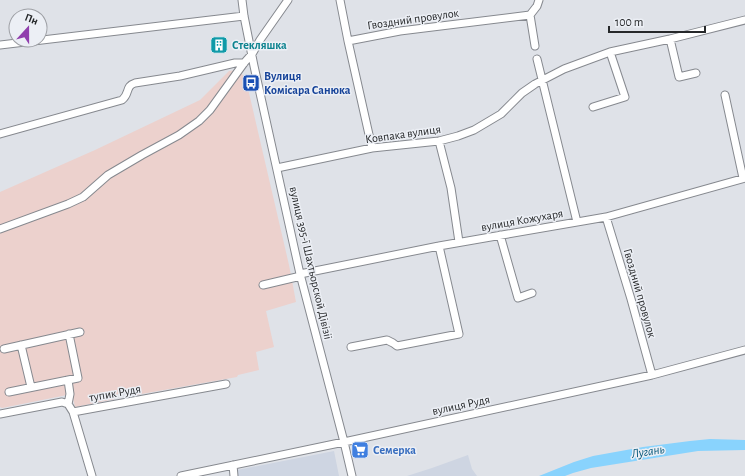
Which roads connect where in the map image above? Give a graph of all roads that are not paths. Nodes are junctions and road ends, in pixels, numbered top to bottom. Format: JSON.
{"nodes":[{"id":1,"x":242,"y":0,"type":"edge"},
{"id":2,"x":288,"y":0,"type":"edge"},
{"id":3,"x":340,"y":0,"type":"edge"},
{"id":4,"x":539,"y":0,"type":"edge"},
{"id":5,"x":530,"y":15,"type":"junction"},
{"id":6,"x":244,"y":16,"type":"junction"},
{"id":7,"x":745,"y":20,"type":"edge"},
{"id":8,"x":670,"y":39,"type":"junction"},
{"id":9,"x":348,"y":41,"type":"junction"},
{"id":10,"x":0,"y":46,"type":"edge"},
{"id":11,"x":535,"y":46,"type":"dead end"},
{"id":12,"x":610,"y":52,"type":"junction"},
{"id":13,"x":252,"y":54,"type":"junction"},
{"id":14,"x":537,"y":59,"type":"dead end"},
{"id":15,"x":244,"y":62,"type":"junction"},
{"id":16,"x":696,"y":73,"type":"dead end"},
{"id":17,"x":542,"y":80,"type":"junction"},
{"id":18,"x":725,"y":95,"type":"dead end"},
{"id":19,"x":593,"y":107,"type":"dead end"},
{"id":20,"x":0,"y":134,"type":"edge"},
{"id":21,"x":439,"y":141,"type":"junction"},
{"id":22,"x":372,"y":148,"type":"junction"},
{"id":23,"x":277,"y":168,"type":"junction"},
{"id":24,"x":744,"y":178,"type":"edge"},
{"id":25,"x":606,"y":217,"type":"junction"},
{"id":26,"x":577,"y":222,"type":"junction"},
{"id":27,"x":0,"y":229,"type":"edge"},
{"id":28,"x":500,"y":235,"type":"junction"},
{"id":29,"x":459,"y":242,"type":"junction"},
{"id":30,"x":439,"y":246,"type":"junction"},
{"id":31,"x":301,"y":275,"type":"junction"},
{"id":32,"x":264,"y":285,"type":"dead end"},
{"id":33,"x":532,"y":293,"type":"dead end"},
{"id":34,"x":80,"y":332,"type":"dead end"},
{"id":35,"x":69,"y":334,"type":"junction"},
{"id":36,"x":21,"y":345,"type":"junction"},
{"id":37,"x":351,"y":347,"type":"dead end"},
{"id":38,"x":4,"y":349,"type":"dead end"},
{"id":39,"x":745,"y":350,"type":"edge"},
{"id":40,"x":652,"y":375,"type":"junction"},
{"id":41,"x":68,"y":380,"type":"junction"},
{"id":42,"x":226,"y":384,"type":"dead end"},
{"id":43,"x":31,"y":387,"type":"junction"},
{"id":44,"x":9,"y":392,"type":"dead end"},
{"id":45,"x":68,"y":404,"type":"junction"},
{"id":46,"x":73,"y":412,"type":"junction"},
{"id":47,"x":0,"y":414,"type":"edge"},
{"id":48,"x":344,"y":442,"type":"junction"},
{"id":49,"x":233,"y":465,"type":"junction"},
{"id":50,"x":92,"y":476,"type":"edge"},
{"id":51,"x":181,"y":476,"type":"edge"},
{"id":52,"x":234,"y":476,"type":"edge"},
{"id":53,"x":352,"y":476,"type":"edge"}],
"edges":[{"from":1,"to":6,"type":"street","name":"вулиця 395-ї Шахтьорской Дівізіі"},
{"from":2,"to":13,"type":"street"},
{"from":3,"to":9,"type":"street"},
{"from":4,"to":5,"type":"street"},
{"from":5,"to":9,"type":"street","name":"Гвоздний провулок"},
{"from":5,"to":11,"type":"street"},
{"from":6,"to":10,"type":"street"},
{"from":6,"to":13,"type":"street","name":"вулиця 395-ї Шахтьорской Дівізіі"},
{"from":7,"to":8,"type":"street","name":"Ковпака вулиця"},
{"from":8,"to":12,"type":"street","name":"Ковпака вулиця"},
{"from":8,"to":16,"type":"street"},
{"from":9,"to":22,"type":"street"},
{"from":12,"to":17,"type":"street","name":"Ковпака вулиця"},
{"from":12,"to":19,"type":"street"},
{"from":13,"to":15,"type":"street"},
{"from":13,"to":23,"type":"street","name":"вулиця 395-ї Шахтьорской Дівізіі"},
{"from":14,"to":17,"type":"street"},
{"from":15,"to":20,"type":"street"},
{"from":15,"to":27,"type":"street"},
{"from":17,"to":21,"type":"street","name":"Ковпака вулиця"},
{"from":17,"to":26,"type":"street"},
{"from":18,"to":24,"type":"street"},
{"from":21,"to":22,"type":"street","name":"Ковпака вулиця"},
{"from":21,"to":29,"type":"street"},
{"from":22,"to":23,"type":"street","name":"Ковпака вулиця"},
{"from":23,"to":31,"type":"street","name":"вулиця 395-ї Шахтьорской Дівізіі"},
{"from":24,"to":25,"type":"street","name":"вулиця Кожухаря"},
{"from":25,"to":26,"type":"street","name":"вулиця Кожухаря"},
{"from":25,"to":40,"type":"street","name":"Гвоздний провулок"},
{"from":26,"to":28,"type":"street","name":"вулиця Кожухаря"},
{"from":28,"to":29,"type":"street","name":"вулиця Кожухаря"},
{"from":28,"to":33,"type":"street"},
{"from":29,"to":30,"type":"street","name":"вулиця Кожухаря"},
{"from":30,"to":31,"type":"street","name":"вулиця Кожухаря"},
{"from":30,"to":37,"type":"street"},
{"from":31,"to":32,"type":"street","name":"вулиця Кожухаря"},
{"from":31,"to":48,"type":"street","name":"вулиця 395-ї Шахтьорской Дівізіі"},
{"from":34,"to":35,"type":"street"},
{"from":35,"to":36,"type":"street"},
{"from":35,"to":41,"type":"street"},
{"from":36,"to":38,"type":"street"},
{"from":36,"to":43,"type":"street"},
{"from":39,"to":40,"type":"street","name":"вулиця Рудя"},
{"from":40,"to":48,"type":"street","name":"вулиця Рудя"},
{"from":41,"to":43,"type":"street"},
{"from":41,"to":45,"type":"street"},
{"from":42,"to":46,"type":"street","name":"тупик Рудя"},
{"from":43,"to":44,"type":"street"},
{"from":45,"to":46,"type":"street"},
{"from":45,"to":47,"type":"street"},
{"from":46,"to":50,"type":"street"},
{"from":48,"to":49,"type":"street","name":"вулиця Рудя"},
{"from":48,"to":53,"type":"street","name":"вулиця 395-ї Шахтьорской Дівізіі"},
{"from":49,"to":51,"type":"street","name":"вулиця Рудя"},
{"from":49,"to":52,"type":"street"}]}
